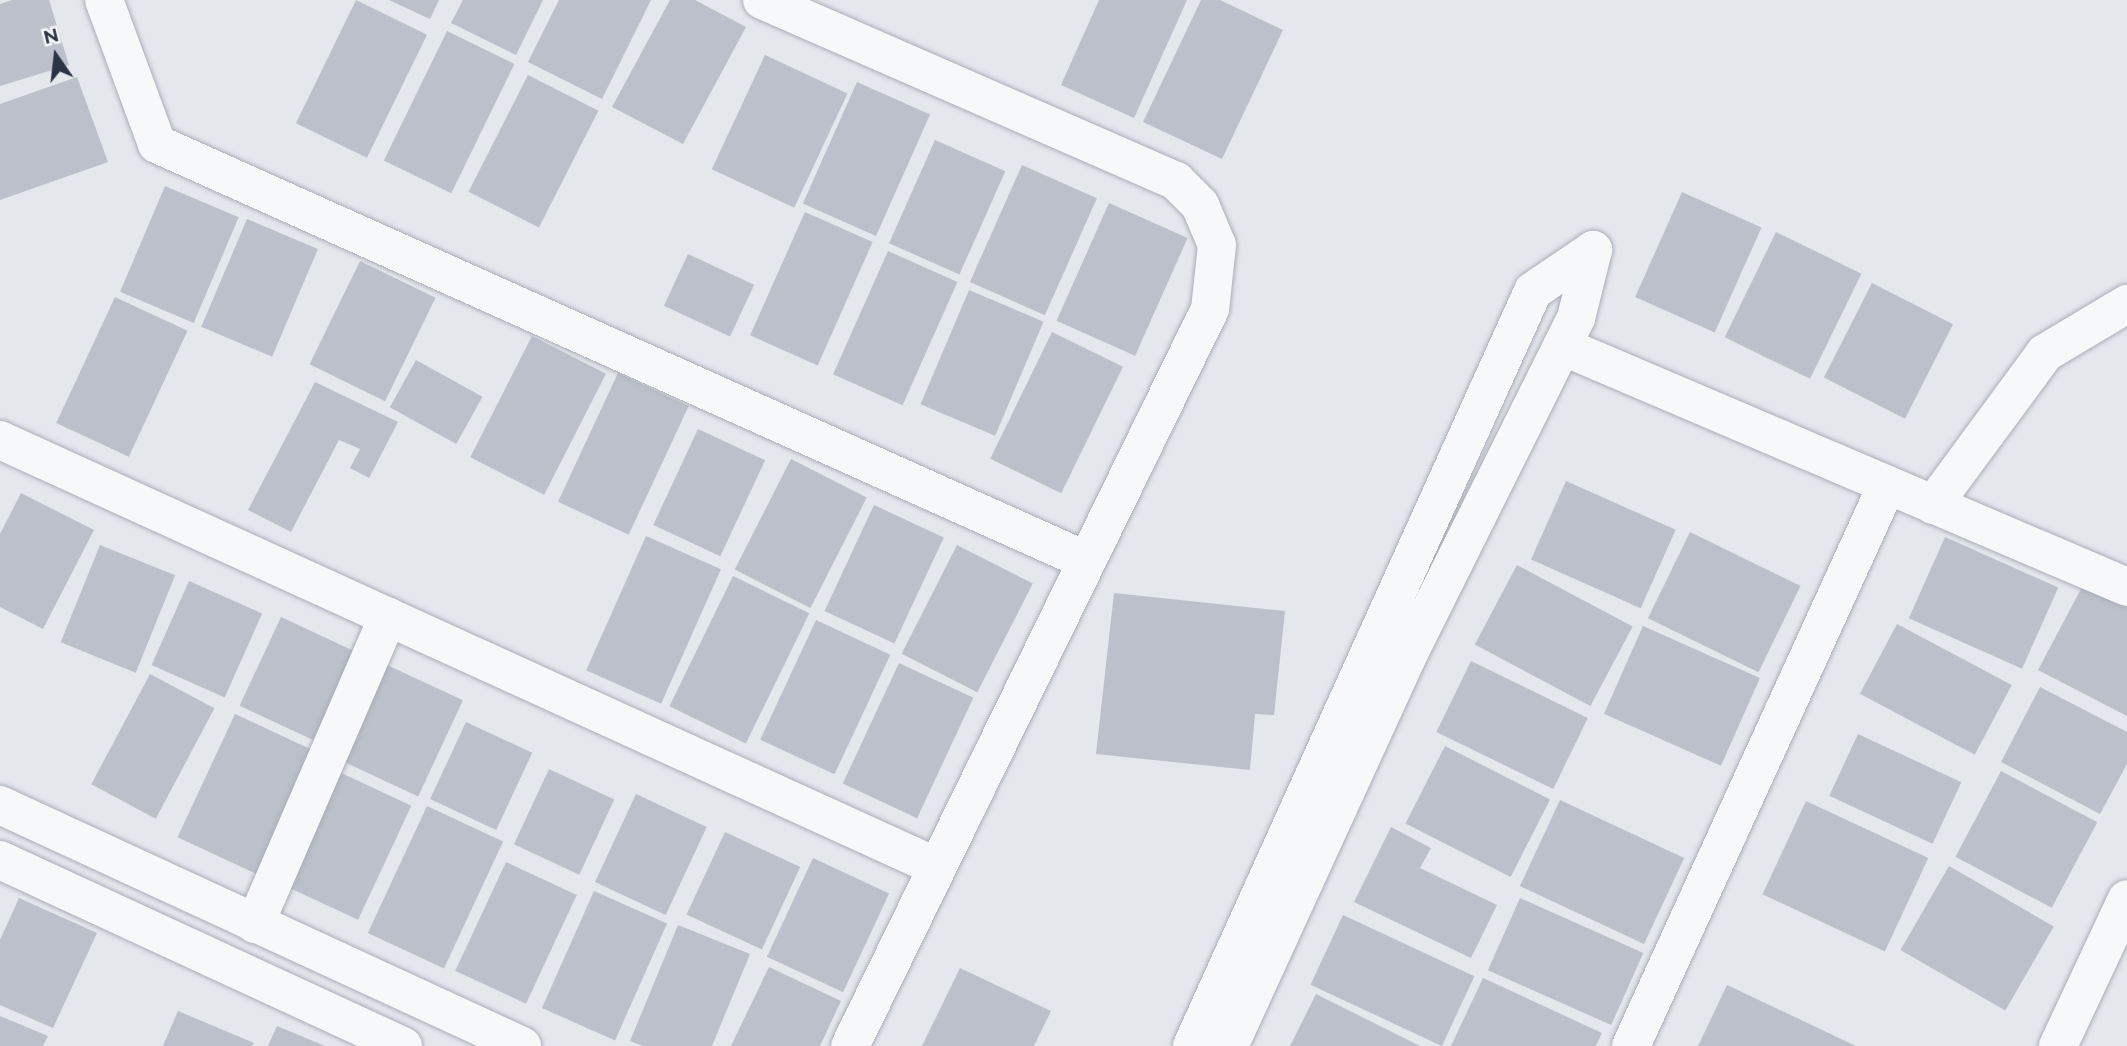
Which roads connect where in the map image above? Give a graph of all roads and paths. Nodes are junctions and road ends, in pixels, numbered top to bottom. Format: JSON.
{"nodes":[{"id":1,"x":104,"y":0,"type":"edge"},
{"id":2,"x":762,"y":0,"type":"edge"},
{"id":3,"x":2127,"y":304,"type":"edge"},
{"id":4,"x":1562,"y":346,"type":"junction"},
{"id":5,"x":0,"y":440,"type":"edge"},
{"id":6,"x":1887,"y":485,"type":"junction"},
{"id":7,"x":1933,"y":505,"type":"junction"},
{"id":8,"x":1087,"y":561,"type":"junction"},
{"id":9,"x":2127,"y":587,"type":"edge"},
{"id":10,"x":388,"y":617,"type":"junction"},
{"id":11,"x":0,"y":805,"type":"edge"},
{"id":12,"x":0,"y":860,"type":"edge"},
{"id":13,"x":937,"y":867,"type":"junction"},
{"id":14,"x":2127,"y":899,"type":"edge"},
{"id":15,"x":256,"y":924,"type":"junction"},
{"id":16,"x":404,"y":1046,"type":"edge"},
{"id":17,"x":522,"y":1046,"type":"edge"},
{"id":18,"x":850,"y":1046,"type":"edge"},
{"id":19,"x":1192,"y":1046,"type":"edge"},
{"id":20,"x":1229,"y":1046,"type":"edge"},
{"id":21,"x":1631,"y":1046,"type":"edge"},
{"id":22,"x":2058,"y":1046,"type":"edge"}],
"edges":[{"from":1,"to":8,"type":"street"},
{"from":2,"to":8,"type":"street"},
{"from":3,"to":7,"type":"street"},
{"from":4,"to":6,"type":"street"},
{"from":4,"to":19,"type":"street"},
{"from":4,"to":20,"type":"street"},
{"from":5,"to":10,"type":"street"},
{"from":6,"to":7,"type":"street"},
{"from":6,"to":21,"type":"street"},
{"from":7,"to":9,"type":"street"},
{"from":8,"to":13,"type":"street"},
{"from":10,"to":13,"type":"street"},
{"from":10,"to":15,"type":"street"},
{"from":11,"to":15,"type":"street"},
{"from":12,"to":16,"type":"street"},
{"from":13,"to":18,"type":"street"},
{"from":14,"to":22,"type":"street"},
{"from":15,"to":17,"type":"street"}]}
